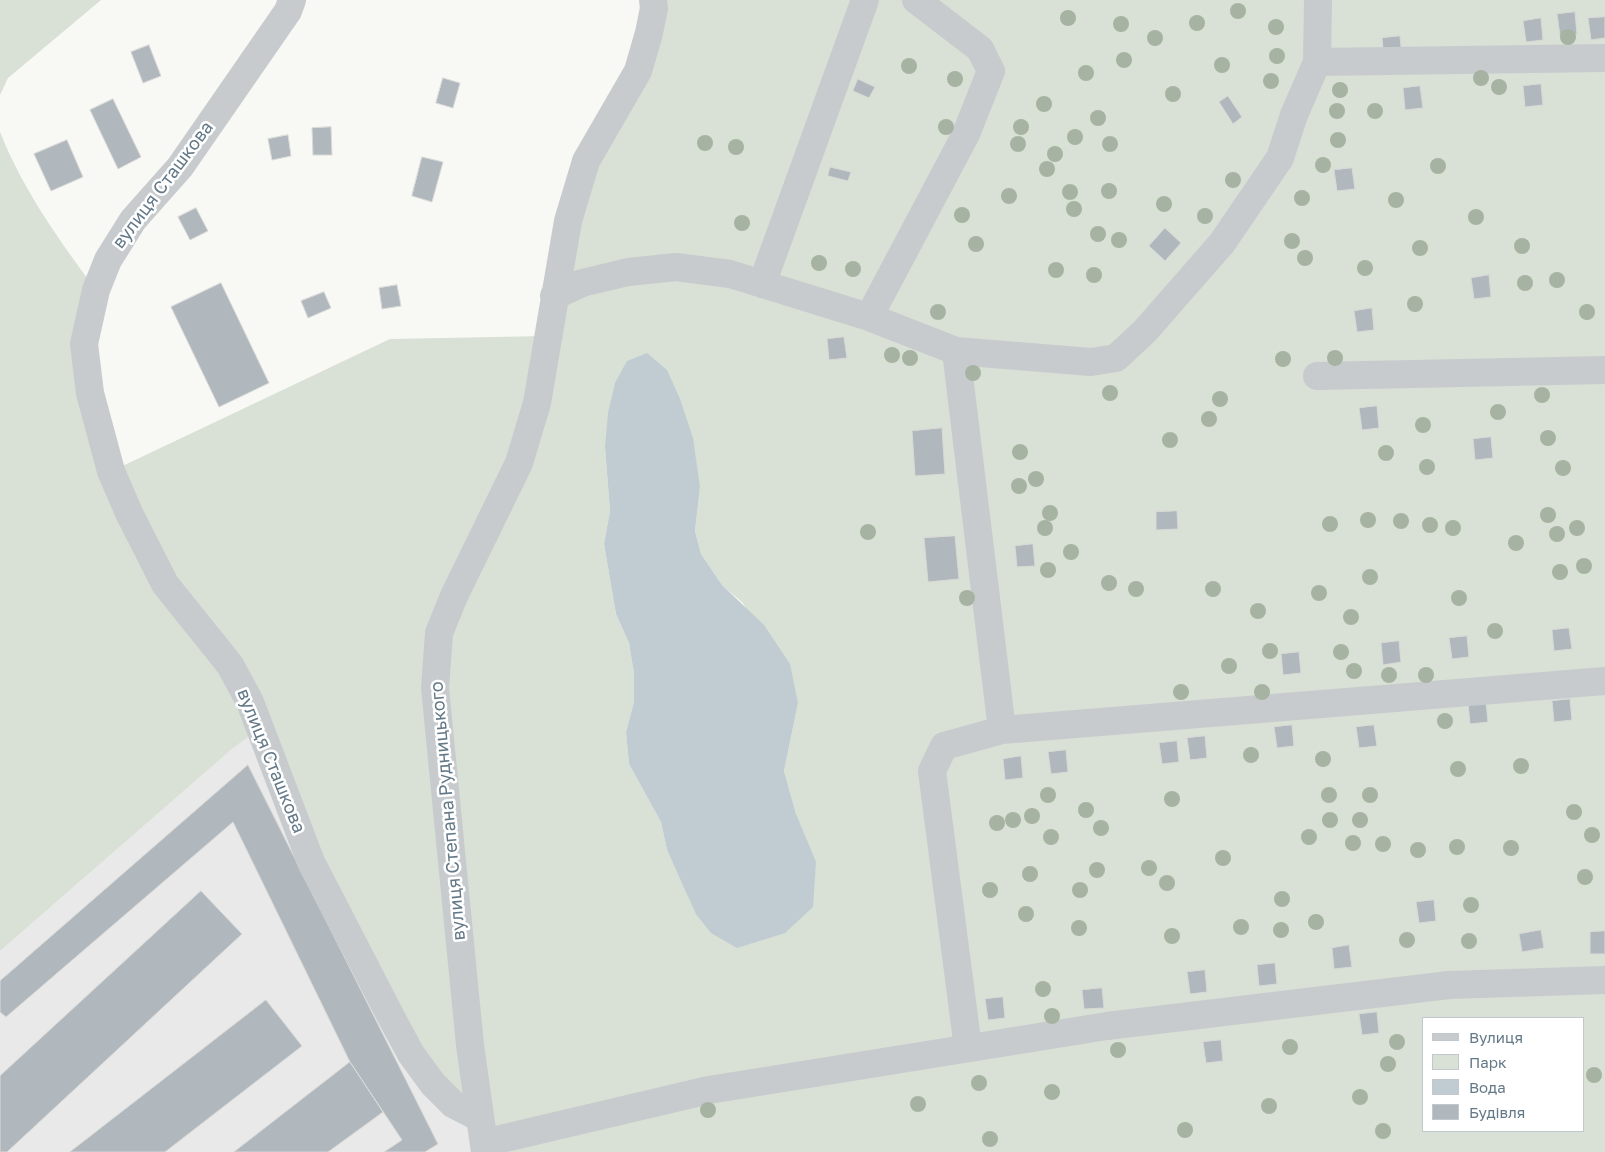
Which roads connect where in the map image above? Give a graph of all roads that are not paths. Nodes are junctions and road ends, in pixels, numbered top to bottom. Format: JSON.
{"nodes":[{"id":1,"x":292,"y":0,"type":"edge"},
{"id":2,"x":864,"y":0,"type":"edge"},
{"id":3,"x":916,"y":0,"type":"edge"},
{"id":4,"x":1318,"y":0,"type":"edge"},
{"id":5,"x":660,"y":3,"type":"edge"},
{"id":6,"x":1605,"y":58,"type":"edge"},
{"id":7,"x":1317,"y":62,"type":"junction"},
{"id":8,"x":762,"y":284,"type":"junction"},
{"id":9,"x":554,"y":296,"type":"junction"},
{"id":10,"x":869,"y":317,"type":"junction"},
{"id":11,"x":956,"y":351,"type":"junction"},
{"id":12,"x":1605,"y":370,"type":"edge"},
{"id":13,"x":1316,"y":376,"type":"dead end"},
{"id":14,"x":1605,"y":681,"type":"edge"},
{"id":15,"x":1002,"y":730,"type":"junction"},
{"id":16,"x":1605,"y":980,"type":"edge"},
{"id":17,"x":968,"y":1048,"type":"junction"},
{"id":18,"x":483,"y":1138,"type":"edge"}],
"edges":[{"from":1,"to":18,"type":"street","name":"вулиця Сташкова"},
{"from":2,"to":8,"type":"street"},
{"from":3,"to":10,"type":"street"},
{"from":4,"to":7,"type":"street"},
{"from":5,"to":9,"type":"street","name":"вулиця Степана Рудницького"},
{"from":6,"to":7,"type":"street"},
{"from":7,"to":11,"type":"street"},
{"from":8,"to":9,"type":"street"},
{"from":8,"to":10,"type":"street"},
{"from":9,"to":18,"type":"street","name":"вулиця Степана Рудницького"},
{"from":10,"to":11,"type":"street"},
{"from":11,"to":15,"type":"street"},
{"from":12,"to":13,"type":"street"},
{"from":14,"to":15,"type":"street"},
{"from":15,"to":17,"type":"street"},
{"from":16,"to":17,"type":"street"},
{"from":17,"to":18,"type":"street"}]}
